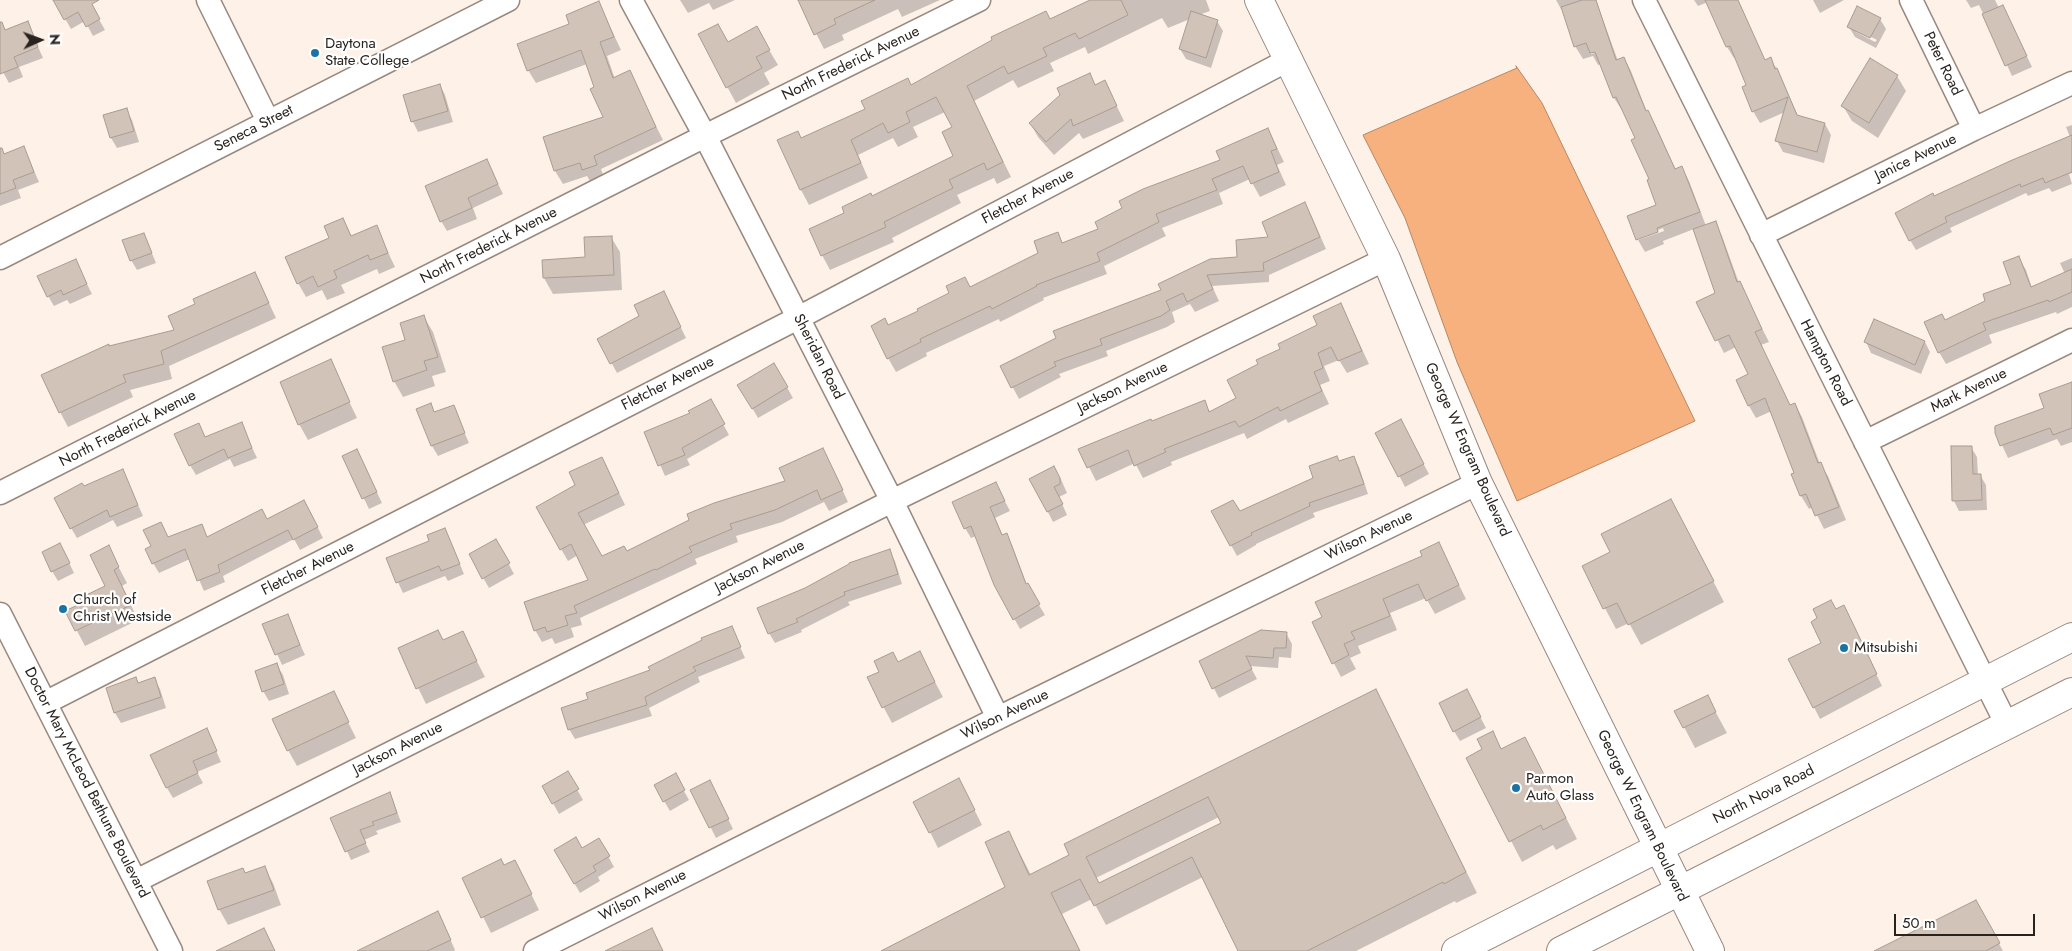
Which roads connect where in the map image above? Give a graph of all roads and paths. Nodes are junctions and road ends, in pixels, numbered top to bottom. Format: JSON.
{"nodes":[{"id":1,"x":208,"y":0,"type":"edge"},
{"id":2,"x":508,"y":0,"type":"edge"},
{"id":3,"x":631,"y":0,"type":"edge"},
{"id":4,"x":979,"y":0,"type":"edge"},
{"id":5,"x":1259,"y":0,"type":"edge"},
{"id":6,"x":1644,"y":0,"type":"edge"},
{"id":7,"x":1910,"y":0,"type":"edge"},
{"id":8,"x":1288,"y":60,"type":"junction"},
{"id":9,"x":2072,"y":83,"type":"edge"},
{"id":10,"x":268,"y":122,"type":"junction"},
{"id":11,"x":1974,"y":129,"type":"junction"},
{"id":12,"x":705,"y":136,"type":"junction"},
{"id":13,"x":1762,"y":235,"type":"junction"},
{"id":14,"x":0,"y":258,"type":"edge"},
{"id":15,"x":1386,"y":259,"type":"junction"},
{"id":16,"x":798,"y":318,"type":"junction"},
{"id":17,"x":2072,"y":340,"type":"edge"},
{"id":18,"x":1865,"y":442,"type":"junction"},
{"id":19,"x":1478,"y":483,"type":"junction"},
{"id":20,"x":0,"y":493,"type":"edge"},
{"id":21,"x":892,"y":500,"type":"junction"},
{"id":22,"x":0,"y":614,"type":"edge"},
{"id":23,"x":2072,"y":637,"type":"edge"},
{"id":24,"x":1986,"y":682,"type":"junction"},
{"id":25,"x":2072,"y":692,"type":"edge"},
{"id":26,"x":45,"y":703,"type":"junction"},
{"id":27,"x":998,"y":718,"type":"junction"},
{"id":28,"x":2007,"y":726,"type":"junction"},
{"id":29,"x":1658,"y":848,"type":"junction"},
{"id":30,"x":136,"y":881,"type":"junction"},
{"id":31,"x":1680,"y":891,"type":"junction"},
{"id":32,"x":171,"y":951,"type":"edge"},
{"id":33,"x":535,"y":951,"type":"edge"},
{"id":34,"x":1456,"y":951,"type":"edge"},
{"id":35,"x":1562,"y":951,"type":"edge"},
{"id":36,"x":1710,"y":951,"type":"edge"}],
"edges":[{"from":1,"to":10,"type":"street"},
{"from":2,"to":10,"type":"street","name":"Seneca Street"},
{"from":3,"to":12,"type":"street","name":"Sheridan Road"},
{"from":4,"to":12,"type":"street","name":"North Frederick Avenue"},
{"from":5,"to":8,"type":"main road","name":"George W Engram Boulevard"},
{"from":6,"to":13,"type":"street","name":"Hampton Road"},
{"from":7,"to":11,"type":"street","name":"Peter Road"},
{"from":8,"to":15,"type":"main road","name":"George W Engram Boulevard"},
{"from":8,"to":16,"type":"street","name":"Fletcher Avenue"},
{"from":9,"to":11,"type":"street","name":"Janice Avenue"},
{"from":10,"to":14,"type":"street","name":"Seneca Street"},
{"from":11,"to":13,"type":"street","name":"Janice Avenue"},
{"from":12,"to":16,"type":"street","name":"Sheridan Road"},
{"from":12,"to":20,"type":"street","name":"North Frederick Avenue"},
{"from":13,"to":18,"type":"street","name":"Hampton Road"},
{"from":15,"to":19,"type":"main road","name":"George W Engram Boulevard"},
{"from":15,"to":21,"type":"street","name":"Jackson Avenue"},
{"from":16,"to":21,"type":"street","name":"Sheridan Road"},
{"from":16,"to":26,"type":"street","name":"Fletcher Avenue"},
{"from":17,"to":18,"type":"street","name":"Mark Avenue"},
{"from":18,"to":24,"type":"street","name":"Hampton Road"},
{"from":19,"to":27,"type":"street","name":"Wilson Avenue"},
{"from":19,"to":29,"type":"main road","name":"George W Engram Boulevard"},
{"from":21,"to":27,"type":"street","name":"Sheridan Road"},
{"from":21,"to":30,"type":"street","name":"Jackson Avenue"},
{"from":22,"to":26,"type":"street","name":"Doctor Mary McLeod Bethune Boulevard"},
{"from":23,"to":24,"type":"main road","name":"North Nova Road"},
{"from":24,"to":28,"type":"street","name":"Hampton Road"},
{"from":24,"to":29,"type":"main road","name":"North Nova Road"},
{"from":25,"to":28,"type":"main road"},
{"from":26,"to":30,"type":"street","name":"Doctor Mary McLeod Bethune Boulevard"},
{"from":27,"to":33,"type":"street","name":"Wilson Avenue"},
{"from":28,"to":31,"type":"main road"},
{"from":29,"to":31,"type":"main road","name":"George W Engram Boulevard"},
{"from":29,"to":34,"type":"main road","name":"North Nova Road"},
{"from":30,"to":32,"type":"street","name":"Doctor Mary McLeod Bethune Boulevard"},
{"from":31,"to":35,"type":"main road"},
{"from":31,"to":36,"type":"main road","name":"George W Engram Boulevard"}]}
